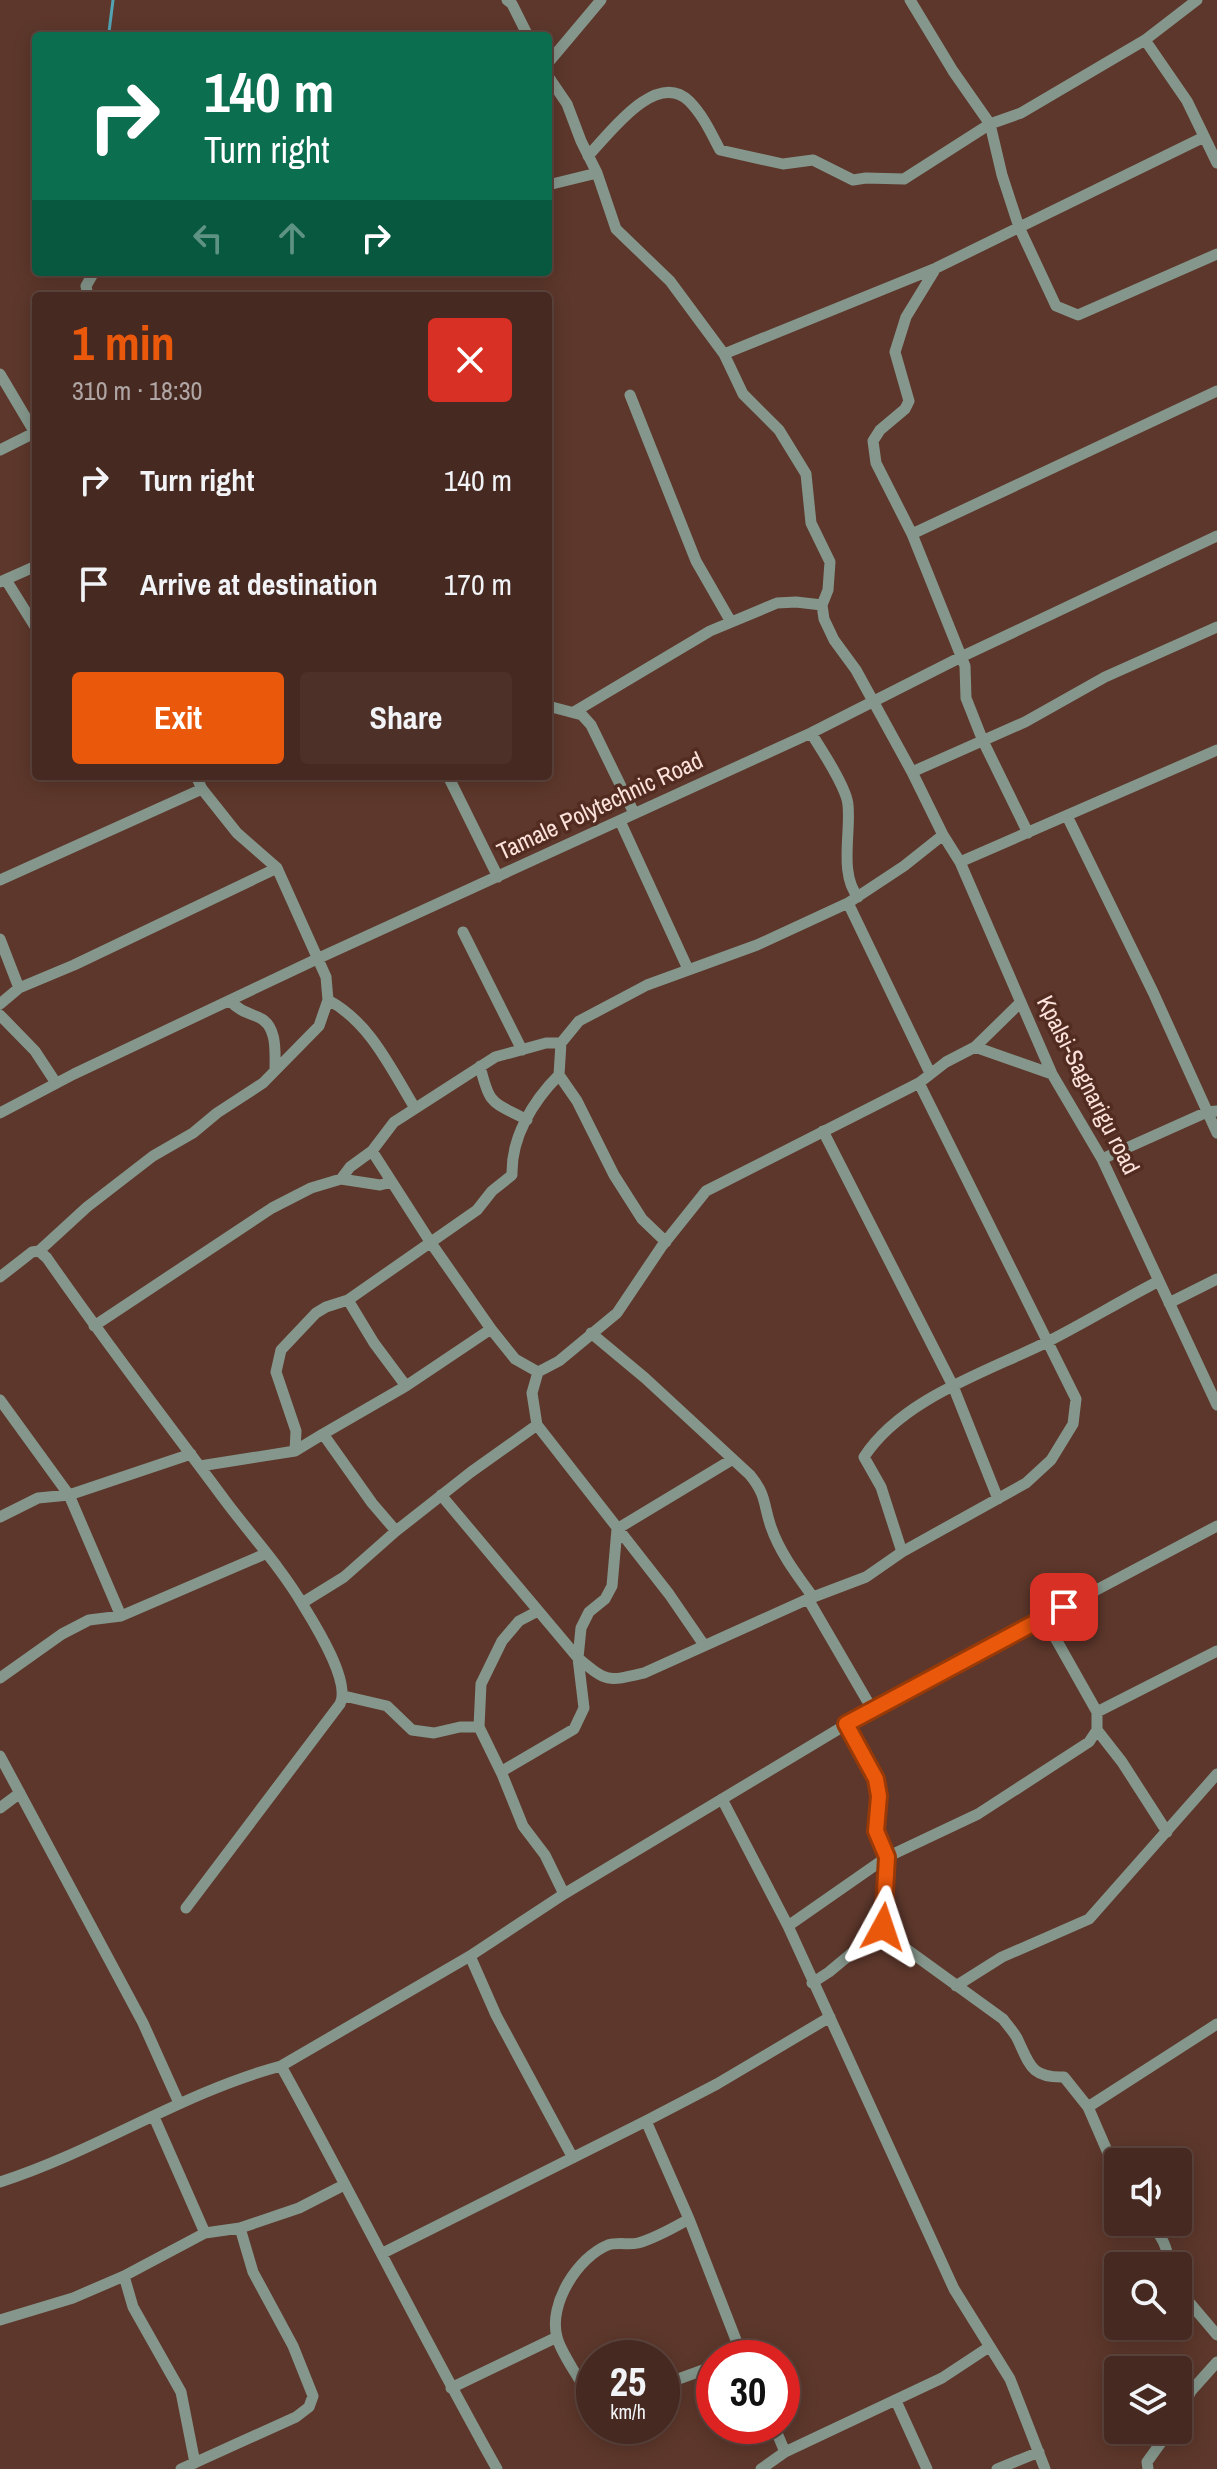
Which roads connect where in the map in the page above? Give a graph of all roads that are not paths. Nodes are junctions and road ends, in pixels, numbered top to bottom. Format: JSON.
{"nodes":[{"id":1,"x":507,"y":0,"type":"edge"},
{"id":2,"x":601,"y":0,"type":"edge"},
{"id":3,"x":910,"y":0,"type":"edge"},
{"id":4,"x":1197,"y":0,"type":"edge"},
{"id":5,"x":526,"y":32,"type":"edge"},
{"id":6,"x":1145,"y":40,"type":"junction"},
{"id":7,"x":552,"y":58,"type":"edge"},
{"id":8,"x":552,"y":82,"type":"edge"},
{"id":9,"x":990,"y":124,"type":"junction"},
{"id":10,"x":1204,"y":137,"type":"junction"},
{"id":11,"x":588,"y":156,"type":"junction"},
{"id":12,"x":1217,"y":163,"type":"edge"},
{"id":13,"x":597,"y":173,"type":"junction"},
{"id":14,"x":552,"y":184,"type":"edge"},
{"id":15,"x":1019,"y":227,"type":"junction"},
{"id":16,"x":1217,"y":254,"type":"edge"},
{"id":17,"x":936,"y":268,"type":"junction"},
{"id":18,"x":724,"y":354,"type":"junction"},
{"id":19,"x":0,"y":374,"type":"edge"},
{"id":20,"x":1217,"y":391,"type":"edge"},
{"id":21,"x":630,"y":395,"type":"dead end"},
{"id":22,"x":32,"y":427,"type":"edge"},
{"id":23,"x":32,"y":434,"type":"edge"},
{"id":24,"x":0,"y":450,"type":"edge"},
{"id":25,"x":912,"y":534,"type":"junction"},
{"id":26,"x":1217,"y":536,"type":"edge"},
{"id":27,"x":32,"y":568,"type":"edge"},
{"id":28,"x":3,"y":581,"type":"edge"},
{"id":29,"x":822,"y":605,"type":"junction"},
{"id":30,"x":32,"y":622,"type":"edge"},
{"id":31,"x":731,"y":622,"type":"junction"},
{"id":32,"x":1217,"y":627,"type":"edge"},
{"id":33,"x":961,"y":657,"type":"junction"},
{"id":34,"x":872,"y":701,"type":"junction"},
{"id":35,"x":552,"y":707,"type":"edge"},
{"id":36,"x":574,"y":712,"type":"junction"},
{"id":37,"x":811,"y":733,"type":"junction"},
{"id":38,"x":983,"y":741,"type":"junction"},
{"id":39,"x":1215,"y":754,"type":"edge"},
{"id":40,"x":912,"y":772,"type":"junction"},
{"id":41,"x":198,"y":780,"type":"edge"},
{"id":42,"x":450,"y":780,"type":"edge"},
{"id":43,"x":202,"y":789,"type":"junction"},
{"id":44,"x":634,"y":813,"type":"junction"},
{"id":45,"x":1067,"y":816,"type":"junction"},
{"id":46,"x":620,"y":821,"type":"junction"},
{"id":47,"x":1028,"y":833,"type":"junction"},
{"id":48,"x":943,"y":835,"type":"junction"},
{"id":49,"x":960,"y":862,"type":"junction"},
{"id":50,"x":277,"y":868,"type":"junction"},
{"id":51,"x":498,"y":877,"type":"junction"},
{"id":52,"x":0,"y":880,"type":"edge"},
{"id":53,"x":853,"y":900,"type":"junction"},
{"id":54,"x":463,"y":932,"type":"dead end"},
{"id":55,"x":0,"y":939,"type":"edge"},
{"id":56,"x":319,"y":958,"type":"junction"},
{"id":57,"x":688,"y":969,"type":"junction"},
{"id":58,"x":19,"y":988,"type":"junction"},
{"id":59,"x":328,"y":1000,"type":"junction"},
{"id":60,"x":230,"y":1001,"type":"junction"},
{"id":61,"x":1021,"y":1002,"type":"junction"},
{"id":62,"x":0,"y":1004,"type":"edge"},
{"id":63,"x":0,"y":1015,"type":"edge"},
{"id":64,"x":561,"y":1043,"type":"junction"},
{"id":65,"x":975,"y":1047,"type":"junction"},
{"id":66,"x":522,"y":1050,"type":"junction"},
{"id":67,"x":480,"y":1066,"type":"junction"},
{"id":68,"x":275,"y":1070,"type":"junction"},
{"id":69,"x":930,"y":1073,"type":"junction"},
{"id":70,"x":1052,"y":1074,"type":"junction"},
{"id":71,"x":559,"y":1075,"type":"junction"},
{"id":72,"x":56,"y":1083,"type":"junction"},
{"id":73,"x":919,"y":1083,"type":"junction"},
{"id":74,"x":415,"y":1108,"type":"junction"},
{"id":75,"x":1212,"y":1112,"type":"edge"},
{"id":76,"x":0,"y":1113,"type":"edge"},
{"id":77,"x":527,"y":1120,"type":"junction"},
{"id":78,"x":823,"y":1131,"type":"junction"},
{"id":79,"x":1217,"y":1133,"type":"edge"},
{"id":80,"x":372,"y":1151,"type":"junction"},
{"id":81,"x":1102,"y":1159,"type":"junction"},
{"id":82,"x":341,"y":1179,"type":"junction"},
{"id":83,"x":392,"y":1182,"type":"junction"},
{"id":84,"x":666,"y":1242,"type":"junction"},
{"id":85,"x":431,"y":1243,"type":"junction"},
{"id":86,"x":39,"y":1251,"type":"junction"},
{"id":87,"x":0,"y":1277,"type":"edge"},
{"id":88,"x":1217,"y":1279,"type":"edge"},
{"id":89,"x":1159,"y":1281,"type":"junction"},
{"id":90,"x":348,"y":1300,"type":"junction"},
{"id":91,"x":1169,"y":1303,"type":"junction"},
{"id":92,"x":94,"y":1326,"type":"junction"},
{"id":93,"x":491,"y":1329,"type":"junction"},
{"id":94,"x":591,"y":1333,"type":"junction"},
{"id":95,"x":1046,"y":1342,"type":"junction"},
{"id":96,"x":538,"y":1372,"type":"junction"},
{"id":97,"x":406,"y":1386,"type":"junction"},
{"id":98,"x":953,"y":1386,"type":"junction"},
{"id":99,"x":0,"y":1400,"type":"edge"},
{"id":100,"x":1217,"y":1405,"type":"edge"},
{"id":101,"x":537,"y":1425,"type":"junction"},
{"id":102,"x":323,"y":1434,"type":"junction"},
{"id":103,"x":295,"y":1451,"type":"junction"},
{"id":104,"x":191,"y":1454,"type":"junction"},
{"id":105,"x":733,"y":1459,"type":"junction"},
{"id":106,"x":200,"y":1466,"type":"junction"},
{"id":107,"x":69,"y":1495,"type":"junction"},
{"id":108,"x":441,"y":1495,"type":"junction"},
{"id":109,"x":998,"y":1499,"type":"junction"},
{"id":110,"x":0,"y":1517,"type":"edge"},
{"id":111,"x":1217,"y":1526,"type":"edge"},
{"id":112,"x":617,"y":1529,"type":"junction"},
{"id":113,"x":396,"y":1531,"type":"junction"},
{"id":114,"x":902,"y":1552,"type":"junction"},
{"id":115,"x":265,"y":1554,"type":"junction"},
{"id":116,"x":810,"y":1598,"type":"junction"},
{"id":117,"x":302,"y":1603,"type":"junction"},
{"id":118,"x":538,"y":1611,"type":"junction"},
{"id":119,"x":121,"y":1616,"type":"junction"},
{"id":120,"x":1044,"y":1618,"type":"junction"},
{"id":121,"x":704,"y":1645,"type":"junction"},
{"id":122,"x":1217,"y":1651,"type":"edge"},
{"id":123,"x":578,"y":1658,"type":"junction"},
{"id":124,"x":0,"y":1678,"type":"edge"},
{"id":125,"x":344,"y":1696,"type":"junction"},
{"id":126,"x":872,"y":1709,"type":"junction"},
{"id":127,"x":1097,"y":1712,"type":"junction"},
{"id":128,"x":846,"y":1724,"type":"junction"},
{"id":129,"x":479,"y":1727,"type":"junction"},
{"id":130,"x":1097,"y":1730,"type":"junction"},
{"id":131,"x":0,"y":1756,"type":"edge"},
{"id":132,"x":502,"y":1774,"type":"junction"},
{"id":133,"x":1217,"y":1774,"type":"edge"},
{"id":134,"x":20,"y":1793,"type":"junction"},
{"id":135,"x":722,"y":1799,"type":"junction"},
{"id":136,"x":0,"y":1808,"type":"edge"},
{"id":137,"x":1167,"y":1832,"type":"junction"},
{"id":138,"x":887,"y":1857,"type":"junction"},
{"id":139,"x":564,"y":1894,"type":"junction"},
{"id":140,"x":186,"y":1908,"type":"dead end"},
{"id":141,"x":788,"y":1926,"type":"junction"},
{"id":142,"x":883,"y":1927,"type":"junction"},
{"id":143,"x":470,"y":1956,"type":"junction"},
{"id":144,"x":812,"y":1983,"type":"junction"},
{"id":145,"x":956,"y":1986,"type":"junction"},
{"id":146,"x":830,"y":2017,"type":"junction"},
{"id":147,"x":1217,"y":2024,"type":"edge"},
{"id":148,"x":281,"y":2066,"type":"junction"},
{"id":149,"x":179,"y":2103,"type":"junction"},
{"id":150,"x":1088,"y":2107,"type":"junction"},
{"id":151,"x":154,"y":2117,"type":"junction"},
{"id":152,"x":646,"y":2121,"type":"junction"},
{"id":153,"x":1106,"y":2148,"type":"edge"},
{"id":154,"x":573,"y":2158,"type":"junction"},
{"id":155,"x":0,"y":2182,"type":"edge"},
{"id":156,"x":344,"y":2185,"type":"junction"},
{"id":157,"x":689,"y":2219,"type":"junction"},
{"id":158,"x":240,"y":2228,"type":"junction"},
{"id":159,"x":205,"y":2233,"type":"junction"},
{"id":160,"x":383,"y":2253,"type":"junction"},
{"id":161,"x":124,"y":2276,"type":"junction"},
{"id":162,"x":1192,"y":2306,"type":"edge"},
{"id":163,"x":0,"y":2320,"type":"edge"},
{"id":164,"x":1217,"y":2335,"type":"edge"},
{"id":165,"x":557,"y":2337,"type":"junction"},
{"id":166,"x":734,"y":2340,"type":"edge"},
{"id":167,"x":989,"y":2347,"type":"junction"},
{"id":168,"x":1217,"y":2362,"type":"edge"},
{"id":169,"x":576,"y":2370,"type":"edge"},
{"id":170,"x":451,"y":2388,"type":"junction"},
{"id":171,"x":1192,"y":2390,"type":"edge"},
{"id":172,"x":896,"y":2401,"type":"junction"},
{"id":173,"x":782,"y":2444,"type":"edge"},
{"id":174,"x":1160,"y":2444,"type":"edge"},
{"id":175,"x":785,"y":2452,"type":"junction"},
{"id":176,"x":1039,"y":2452,"type":"junction"},
{"id":177,"x":195,"y":2463,"type":"junction"},
{"id":178,"x":181,"y":2469,"type":"edge"},
{"id":179,"x":497,"y":2469,"type":"edge"},
{"id":180,"x":761,"y":2469,"type":"edge"},
{"id":181,"x":927,"y":2469,"type":"edge"},
{"id":182,"x":997,"y":2469,"type":"edge"},
{"id":183,"x":1045,"y":2469,"type":"edge"},
{"id":184,"x":1148,"y":2469,"type":"edge"}],
"edges":[{"from":1,"to":5,"type":"street"},
{"from":2,"to":7,"type":"street"},
{"from":3,"to":9,"type":"street"},
{"from":4,"to":6,"type":"street"},
{"from":6,"to":9,"type":"street"},
{"from":6,"to":10,"type":"street"},
{"from":8,"to":11,"type":"street"},
{"from":9,"to":11,"type":"street"},
{"from":9,"to":15,"type":"street"},
{"from":10,"to":12,"type":"street"},
{"from":10,"to":15,"type":"street"},
{"from":11,"to":13,"type":"street"},
{"from":13,"to":14,"type":"street"},
{"from":13,"to":18,"type":"street"},
{"from":15,"to":16,"type":"street"},
{"from":15,"to":17,"type":"street"},
{"from":17,"to":18,"type":"street"},
{"from":17,"to":25,"type":"street"},
{"from":18,"to":29,"type":"street"},
{"from":19,"to":22,"type":"street"},
{"from":20,"to":25,"type":"street"},
{"from":21,"to":31,"type":"street"},
{"from":23,"to":24,"type":"street"},
{"from":25,"to":33,"type":"street"},
{"from":26,"to":33,"type":"street","name":"Tamale Polytechnic Road"},
{"from":27,"to":28,"type":"street"},
{"from":28,"to":30,"type":"street"},
{"from":29,"to":31,"type":"street"},
{"from":29,"to":34,"type":"street","name":"Kpalsi-Sagnarigu road"},
{"from":31,"to":36,"type":"street"},
{"from":32,"to":38,"type":"street"},
{"from":33,"to":34,"type":"street","name":"Tamale Polytechnic Road"},
{"from":33,"to":38,"type":"street"},
{"from":34,"to":37,"type":"street","name":"Tamale Polytechnic Road"},
{"from":34,"to":40,"type":"street","name":"Kpalsi-Sagnarigu road"},
{"from":35,"to":36,"type":"street"},
{"from":36,"to":44,"type":"street"},
{"from":37,"to":44,"type":"street","name":"Tamale Polytechnic Road"},
{"from":37,"to":53,"type":"street"},
{"from":38,"to":40,"type":"street"},
{"from":38,"to":47,"type":"street"},
{"from":39,"to":45,"type":"street"},
{"from":40,"to":48,"type":"street","name":"Kpalsi-Sagnarigu road"},
{"from":41,"to":43,"type":"street"},
{"from":42,"to":51,"type":"street"},
{"from":43,"to":50,"type":"street"},
{"from":43,"to":52,"type":"street"},
{"from":44,"to":46,"type":"street","name":"Tamale Polytechnic Road"},
{"from":45,"to":47,"type":"street"},
{"from":45,"to":75,"type":"street"},
{"from":46,"to":51,"type":"street","name":"Tamale Polytechnic Road"},
{"from":46,"to":57,"type":"street"},
{"from":47,"to":49,"type":"street"},
{"from":48,"to":49,"type":"street","name":"Kpalsi-Sagnarigu road"},
{"from":48,"to":53,"type":"street"},
{"from":49,"to":61,"type":"street","name":"Kpalsi-Sagnarigu road"},
{"from":50,"to":56,"type":"street"},
{"from":50,"to":58,"type":"street"},
{"from":51,"to":56,"type":"street","name":"Tamale Polytechnic Road"},
{"from":53,"to":57,"type":"street"},
{"from":53,"to":69,"type":"street"},
{"from":54,"to":66,"type":"street"},
{"from":55,"to":58,"type":"street"},
{"from":56,"to":59,"type":"street"},
{"from":56,"to":60,"type":"street","name":"Tamale Polytechnic Road"},
{"from":57,"to":64,"type":"street"},
{"from":58,"to":62,"type":"street"},
{"from":59,"to":68,"type":"street"},
{"from":59,"to":74,"type":"street"},
{"from":60,"to":68,"type":"street"},
{"from":60,"to":72,"type":"street","name":"Tamale Polytechnic Road"},
{"from":61,"to":65,"type":"street"},
{"from":61,"to":70,"type":"street","name":"Kpalsi-Sagnarigu road"},
{"from":63,"to":72,"type":"street"},
{"from":64,"to":66,"type":"street"},
{"from":64,"to":71,"type":"street"},
{"from":65,"to":69,"type":"street"},
{"from":65,"to":70,"type":"street"},
{"from":66,"to":67,"type":"street"},
{"from":67,"to":74,"type":"street"},
{"from":67,"to":77,"type":"street"},
{"from":68,"to":86,"type":"street"},
{"from":69,"to":73,"type":"street"},
{"from":70,"to":81,"type":"street","name":"Kpalsi-Sagnarigu road"},
{"from":71,"to":77,"type":"street"},
{"from":71,"to":84,"type":"street"},
{"from":72,"to":76,"type":"street","name":"Tamale Polytechnic Road"},
{"from":73,"to":78,"type":"street"},
{"from":73,"to":95,"type":"street"},
{"from":74,"to":80,"type":"street"},
{"from":75,"to":79,"type":"street"},
{"from":75,"to":81,"type":"street"},
{"from":77,"to":85,"type":"street"},
{"from":78,"to":84,"type":"street"},
{"from":78,"to":98,"type":"street"},
{"from":80,"to":82,"type":"street"},
{"from":80,"to":83,"type":"street"},
{"from":81,"to":89,"type":"street","name":"Kpalsi-Sagnarigu road"},
{"from":82,"to":83,"type":"street"},
{"from":82,"to":92,"type":"street"},
{"from":83,"to":85,"type":"street"},
{"from":84,"to":94,"type":"street"},
{"from":85,"to":90,"type":"street"},
{"from":85,"to":93,"type":"street"},
{"from":86,"to":87,"type":"street"},
{"from":86,"to":92,"type":"street"},
{"from":88,"to":91,"type":"street"},
{"from":89,"to":91,"type":"street","name":"Kpalsi-Sagnarigu road"},
{"from":89,"to":95,"type":"street"},
{"from":90,"to":97,"type":"street"},
{"from":90,"to":103,"type":"street"},
{"from":91,"to":100,"type":"street","name":"Kpalsi-Sagnarigu road"},
{"from":92,"to":104,"type":"street"},
{"from":93,"to":96,"type":"street"},
{"from":93,"to":97,"type":"street"},
{"from":94,"to":96,"type":"street"},
{"from":94,"to":105,"type":"street"},
{"from":95,"to":98,"type":"street"},
{"from":95,"to":109,"type":"street"},
{"from":96,"to":101,"type":"street"},
{"from":97,"to":102,"type":"street"},
{"from":98,"to":109,"type":"street"},
{"from":98,"to":114,"type":"street"},
{"from":99,"to":107,"type":"street"},
{"from":101,"to":108,"type":"street"},
{"from":101,"to":112,"type":"street"},
{"from":102,"to":103,"type":"street"},
{"from":102,"to":113,"type":"street"},
{"from":103,"to":106,"type":"street"},
{"from":104,"to":106,"type":"street"},
{"from":104,"to":107,"type":"street"},
{"from":105,"to":112,"type":"street"},
{"from":105,"to":116,"type":"street"},
{"from":106,"to":115,"type":"street"},
{"from":107,"to":110,"type":"street"},
{"from":107,"to":119,"type":"street"},
{"from":108,"to":113,"type":"street"},
{"from":108,"to":118,"type":"street"},
{"from":109,"to":114,"type":"street"},
{"from":111,"to":120,"type":"street"},
{"from":112,"to":121,"type":"street"},
{"from":112,"to":123,"type":"street"},
{"from":113,"to":117,"type":"street"},
{"from":114,"to":116,"type":"street"},
{"from":115,"to":117,"type":"street"},
{"from":115,"to":119,"type":"street"},
{"from":116,"to":121,"type":"street"},
{"from":116,"to":126,"type":"street"},
{"from":117,"to":125,"type":"street"},
{"from":118,"to":123,"type":"street"},
{"from":118,"to":129,"type":"street"},
{"from":119,"to":124,"type":"street"},
{"from":120,"to":126,"type":"street"},
{"from":120,"to":127,"type":"street"},
{"from":121,"to":123,"type":"street"},
{"from":122,"to":127,"type":"street"},
{"from":123,"to":132,"type":"street"},
{"from":125,"to":129,"type":"street"},
{"from":125,"to":140,"type":"street"},
{"from":126,"to":128,"type":"street"},
{"from":127,"to":130,"type":"street"},
{"from":128,"to":135,"type":"street"},
{"from":128,"to":138,"type":"street"},
{"from":129,"to":132,"type":"street"},
{"from":130,"to":137,"type":"street"},
{"from":130,"to":138,"type":"street"},
{"from":131,"to":134,"type":"street"},
{"from":132,"to":139,"type":"street"},
{"from":133,"to":137,"type":"street"},
{"from":134,"to":136,"type":"street"},
{"from":134,"to":149,"type":"street"},
{"from":135,"to":139,"type":"street"},
{"from":135,"to":141,"type":"street"},
{"from":137,"to":145,"type":"street"},
{"from":138,"to":141,"type":"street"},
{"from":138,"to":142,"type":"street"},
{"from":139,"to":143,"type":"street"},
{"from":141,"to":144,"type":"street"},
{"from":142,"to":144,"type":"street"},
{"from":142,"to":145,"type":"street"},
{"from":143,"to":148,"type":"street"},
{"from":143,"to":154,"type":"street"},
{"from":144,"to":146,"type":"street"},
{"from":145,"to":150,"type":"street"},
{"from":146,"to":152,"type":"street"},
{"from":146,"to":167,"type":"street"},
{"from":147,"to":150,"type":"street"},
{"from":148,"to":149,"type":"street"},
{"from":148,"to":156,"type":"street"},
{"from":149,"to":151,"type":"street"},
{"from":150,"to":153,"type":"street"},
{"from":151,"to":155,"type":"street"},
{"from":151,"to":159,"type":"street"},
{"from":152,"to":154,"type":"street"},
{"from":152,"to":157,"type":"street"},
{"from":154,"to":160,"type":"street"},
{"from":156,"to":158,"type":"street"},
{"from":156,"to":160,"type":"street"},
{"from":157,"to":165,"type":"street"},
{"from":157,"to":166,"type":"street"},
{"from":158,"to":159,"type":"street"},
{"from":158,"to":177,"type":"street"},
{"from":159,"to":161,"type":"street"},
{"from":160,"to":170,"type":"street"},
{"from":161,"to":163,"type":"street"},
{"from":161,"to":177,"type":"street"},
{"from":162,"to":164,"type":"street"},
{"from":165,"to":169,"type":"street"},
{"from":165,"to":170,"type":"street"},
{"from":167,"to":172,"type":"street"},
{"from":167,"to":176,"type":"street"},
{"from":168,"to":171,"type":"street"},
{"from":170,"to":179,"type":"street"},
{"from":172,"to":175,"type":"street"},
{"from":172,"to":181,"type":"street"},
{"from":173,"to":175,"type":"street"},
{"from":174,"to":184,"type":"street"},
{"from":175,"to":180,"type":"street"},
{"from":176,"to":182,"type":"street"},
{"from":176,"to":183,"type":"street"},
{"from":177,"to":178,"type":"street"}]}
